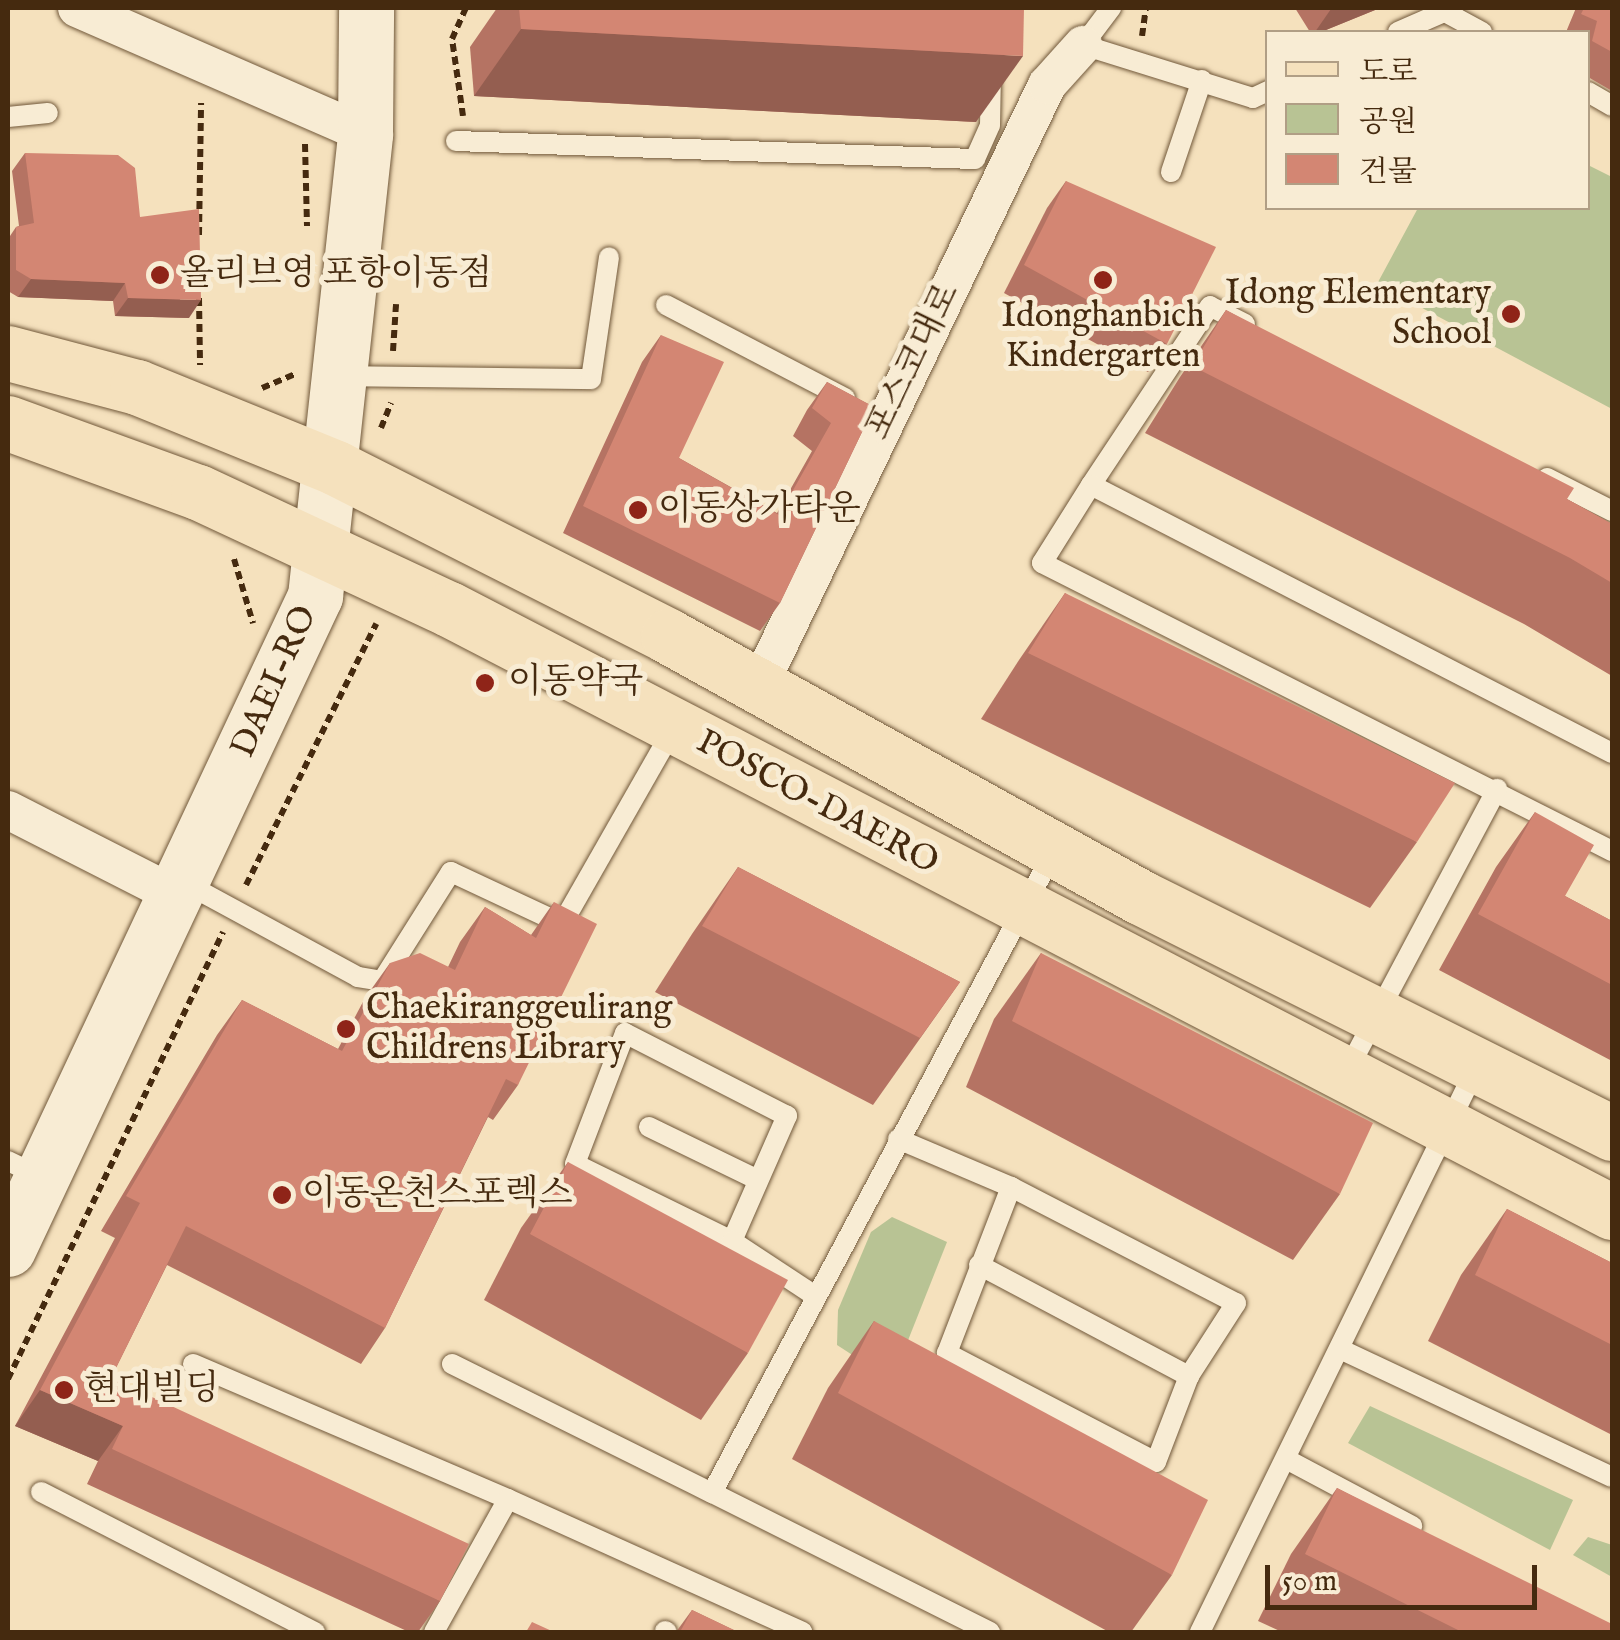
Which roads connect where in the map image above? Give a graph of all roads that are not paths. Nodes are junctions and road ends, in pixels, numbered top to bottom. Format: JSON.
{"nodes":[{"id":1,"x":77,"y":8,"type":"edge"},
{"id":2,"x":366,"y":8,"type":"edge"},
{"id":3,"x":1111,"y":8,"type":"edge"},
{"id":4,"x":1449,"y":10,"type":"edge"},
{"id":5,"x":1403,"y":30,"type":"edge"},
{"id":6,"x":1479,"y":30,"type":"edge"},
{"id":7,"x":986,"y":43,"type":"edge"},
{"id":8,"x":1083,"y":45,"type":"junction"},
{"id":9,"x":1202,"y":80,"type":"junction"},
{"id":10,"x":1265,"y":93,"type":"edge"},
{"id":11,"x":1590,"y":93,"type":"edge"},
{"id":12,"x":1612,"y":106,"type":"edge"},
{"id":13,"x":48,"y":113,"type":"dead end"},
{"id":14,"x":8,"y":117,"type":"edge"},
{"id":15,"x":365,"y":134,"type":"junction"},
{"id":16,"x":456,"y":141,"type":"road end"},
{"id":17,"x":1171,"y":172,"type":"dead end"},
{"id":18,"x":609,"y":258,"type":"dead end"},
{"id":19,"x":666,"y":304,"type":"dead end"},
{"id":20,"x":1262,"y":333,"type":"edge"},
{"id":21,"x":8,"y":354,"type":"edge"},
{"id":22,"x":343,"y":376,"type":"junction"},
{"id":23,"x":887,"y":419,"type":"junction"},
{"id":24,"x":8,"y":424,"type":"edge"},
{"id":25,"x":1525,"y":466,"type":"edge"},
{"id":26,"x":336,"y":468,"type":"junction"},
{"id":27,"x":1091,"y":485,"type":"junction"},
{"id":28,"x":1612,"y":511,"type":"edge"},
{"id":29,"x":322,"y":550,"type":"junction"},
{"id":30,"x":758,"y":688,"type":"junction"},
{"id":31,"x":674,"y":728,"type":"junction"},
{"id":32,"x":1612,"y":752,"type":"edge"},
{"id":33,"x":1496,"y":789,"type":"junction"},
{"id":34,"x":970,"y":805,"type":"junction"},
{"id":35,"x":8,"y":810,"type":"edge"},
{"id":36,"x":1054,"y":851,"type":"junction"},
{"id":37,"x":1612,"y":851,"type":"edge"},
{"id":38,"x":942,"y":868,"type":"junction"},
{"id":39,"x":180,"y":889,"type":"junction"},
{"id":40,"x":1023,"y":911,"type":"junction"},
{"id":41,"x":1377,"y":1016,"type":"junction"},
{"id":42,"x":1478,"y":1064,"type":"junction"},
{"id":43,"x":1346,"y":1075,"type":"junction"},
{"id":44,"x":649,"y":1127,"type":"dead end"},
{"id":45,"x":1446,"y":1128,"type":"junction"},
{"id":46,"x":1612,"y":1132,"type":"edge"},
{"id":47,"x":898,"y":1138,"type":"junction"},
{"id":48,"x":25,"y":1169,"type":"edge"},
{"id":49,"x":756,"y":1179,"type":"junction"},
{"id":50,"x":1011,"y":1187,"type":"junction"},
{"id":51,"x":1612,"y":1212,"type":"edge"},
{"id":52,"x":732,"y":1241,"type":"junction"},
{"id":53,"x":8,"y":1248,"type":"edge"},
{"id":54,"x":979,"y":1264,"type":"junction"},
{"id":55,"x":810,"y":1293,"type":"junction"},
{"id":56,"x":1342,"y":1350,"type":"junction"},
{"id":57,"x":193,"y":1364,"type":"dead end"},
{"id":58,"x":452,"y":1364,"type":"dead end"},
{"id":59,"x":1189,"y":1376,"type":"junction"},
{"id":60,"x":1286,"y":1459,"type":"junction"},
{"id":61,"x":1612,"y":1476,"type":"edge"},
{"id":62,"x":42,"y":1492,"type":"dead end"},
{"id":63,"x":712,"y":1493,"type":"junction"},
{"id":64,"x":508,"y":1499,"type":"junction"},
{"id":65,"x":1440,"y":1541,"type":"edge"},
{"id":66,"x":1208,"y":1630,"type":"edge"},
{"id":67,"x":315,"y":1632,"type":"edge"},
{"id":68,"x":434,"y":1632,"type":"edge"},
{"id":69,"x":802,"y":1632,"type":"edge"},
{"id":70,"x":990,"y":1632,"type":"edge"}],
"edges":[{"from":1,"to":15,"type":"street"},
{"from":2,"to":15,"type":"street","name":"DAEI-RO"},
{"from":3,"to":8,"type":"lane"},
{"from":4,"to":5,"type":"lane"},
{"from":4,"to":6,"type":"lane"},
{"from":7,"to":16,"type":"lane"},
{"from":8,"to":9,"type":"lane"},
{"from":8,"to":23,"type":"street","name":"포스코대로"},
{"from":9,"to":10,"type":"lane"},
{"from":9,"to":17,"type":"lane"},
{"from":11,"to":12,"type":"lane"},
{"from":13,"to":14,"type":"lane"},
{"from":15,"to":22,"type":"street","name":"DAEI-RO"},
{"from":18,"to":22,"type":"lane"},
{"from":19,"to":23,"type":"lane"},
{"from":20,"to":27,"type":"lane"},
{"from":21,"to":26,"type":"main road","name":"POSCO-DAERO"},
{"from":22,"to":26,"type":"street","name":"DAEI-RO"},
{"from":23,"to":30,"type":"street","name":"포스코대로"},
{"from":24,"to":29,"type":"main road","name":"POSCO-DAERO"},
{"from":25,"to":28,"type":"lane"},
{"from":26,"to":29,"type":"street","name":"DAEI-RO"},
{"from":26,"to":30,"type":"main road","name":"POSCO-DAERO"},
{"from":27,"to":32,"type":"lane"},
{"from":27,"to":33,"type":"lane"},
{"from":29,"to":31,"type":"main road","name":"POSCO-DAERO"},
{"from":29,"to":39,"type":"street","name":"DAEI-RO"},
{"from":30,"to":34,"type":"main road","name":"POSCO-DAERO"},
{"from":31,"to":38,"type":"main road","name":"POSCO-DAERO"},
{"from":31,"to":39,"type":"lane"},
{"from":33,"to":37,"type":"lane"},
{"from":33,"to":41,"type":"lane"},
{"from":34,"to":36,"type":"main road","name":"POSCO-DAERO"},
{"from":34,"to":38,"type":"main road"},
{"from":35,"to":39,"type":"street"},
{"from":36,"to":40,"type":"lane"},
{"from":36,"to":41,"type":"main road","name":"POSCO-DAERO"},
{"from":38,"to":40,"type":"main road","name":"POSCO-DAERO"},
{"from":39,"to":48,"type":"street","name":"DAEI-RO"},
{"from":40,"to":43,"type":"main road","name":"POSCO-DAERO"},
{"from":40,"to":47,"type":"lane"},
{"from":41,"to":42,"type":"main road","name":"POSCO-DAERO"},
{"from":41,"to":43,"type":"lane"},
{"from":42,"to":45,"type":"lane"},
{"from":42,"to":46,"type":"main road","name":"POSCO-DAERO"},
{"from":43,"to":45,"type":"main road","name":"POSCO-DAERO"},
{"from":44,"to":49,"type":"lane"},
{"from":45,"to":51,"type":"main road","name":"POSCO-DAERO"},
{"from":45,"to":56,"type":"lane"},
{"from":47,"to":50,"type":"lane"},
{"from":47,"to":55,"type":"lane"},
{"from":48,"to":53,"type":"street","name":"DAEI-RO"},
{"from":49,"to":52,"type":"lane"},
{"from":49,"to":52,"type":"lane"},
{"from":50,"to":54,"type":"lane"},
{"from":50,"to":59,"type":"lane"},
{"from":52,"to":55,"type":"lane"},
{"from":54,"to":59,"type":"lane"},
{"from":54,"to":59,"type":"lane"},
{"from":55,"to":63,"type":"lane"},
{"from":56,"to":60,"type":"lane"},
{"from":56,"to":61,"type":"lane"},
{"from":57,"to":64,"type":"lane"},
{"from":58,"to":63,"type":"lane"},
{"from":60,"to":65,"type":"lane"},
{"from":60,"to":66,"type":"lane"},
{"from":62,"to":67,"type":"lane"},
{"from":63,"to":70,"type":"lane"},
{"from":64,"to":68,"type":"lane"},
{"from":64,"to":69,"type":"lane"}]}
